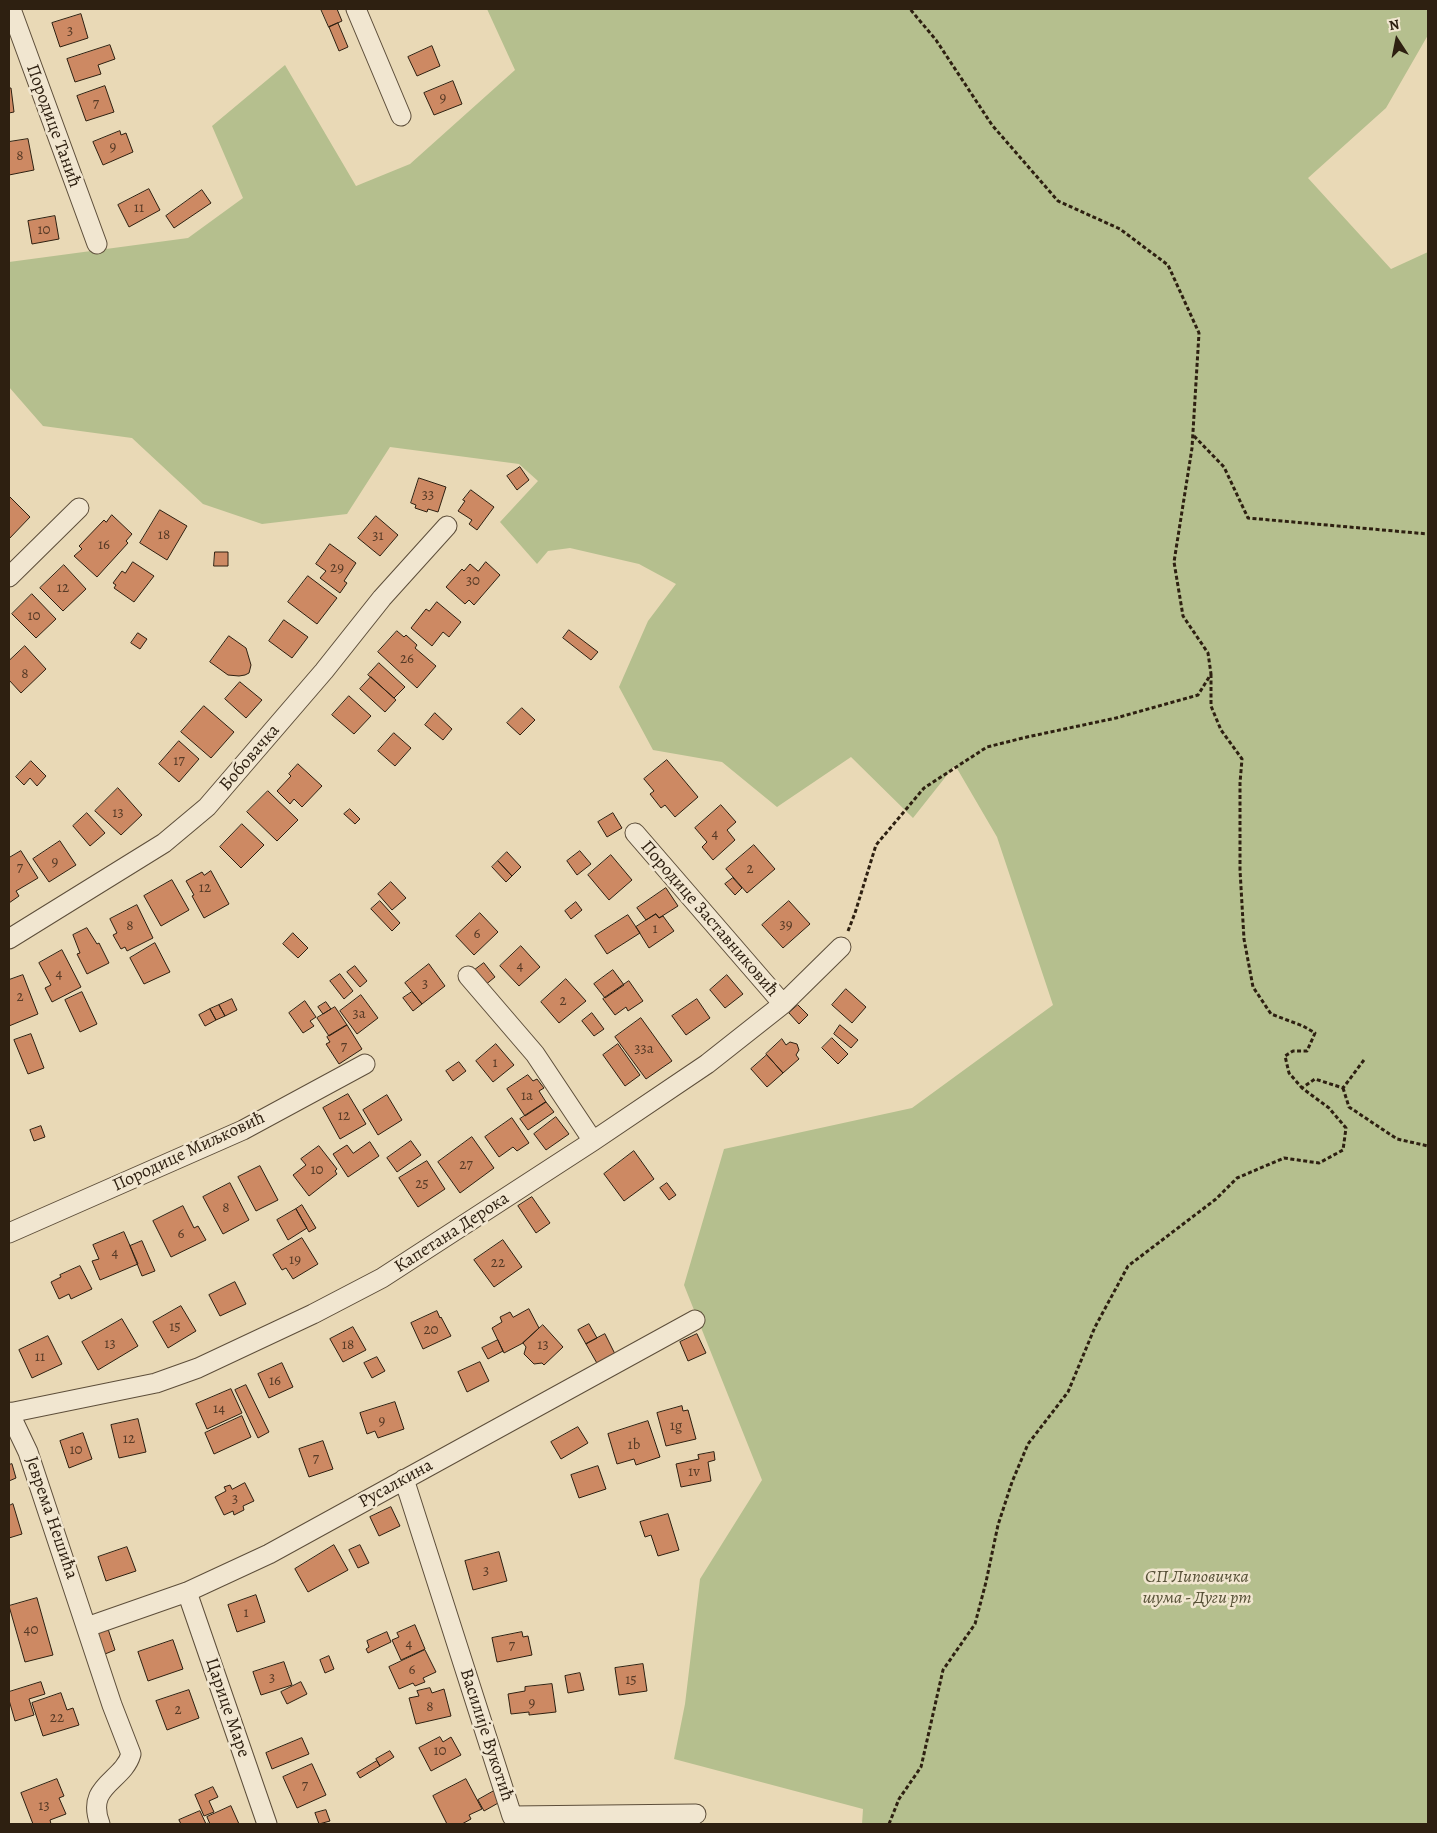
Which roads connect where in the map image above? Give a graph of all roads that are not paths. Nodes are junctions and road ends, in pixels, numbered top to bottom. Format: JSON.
{"nodes":[{"id":1,"x":11,"y":9,"type":"edge"},
{"id":2,"x":356,"y":9,"type":"edge"},
{"id":3,"x":401,"y":116,"type":"dead end"},
{"id":4,"x":97,"y":244,"type":"dead end"},
{"id":5,"x":79,"y":508,"type":"dead end"},
{"id":6,"x":447,"y":526,"type":"dead end"},
{"id":7,"x":9,"y":577,"type":"edge"},
{"id":8,"x":635,"y":833,"type":"dead end"},
{"id":9,"x":9,"y":939,"type":"edge"},
{"id":10,"x":841,"y":947,"type":"road end"},
{"id":11,"x":468,"y":976,"type":"dead end"},
{"id":12,"x":783,"y":1004,"type":"junction"},
{"id":13,"x":365,"y":1064,"type":"dead end"},
{"id":14,"x":593,"y":1141,"type":"junction"},
{"id":15,"x":9,"y":1233,"type":"edge"},
{"id":16,"x":695,"y":1320,"type":"dead end"},
{"id":17,"x":9,"y":1413,"type":"edge"},
{"id":18,"x":404,"y":1479,"type":"junction"},
{"id":19,"x":187,"y":1592,"type":"junction"},
{"id":20,"x":87,"y":1627,"type":"junction"},
{"id":21,"x":696,"y":1814,"type":"dead end"},
{"id":22,"x":513,"y":1820,"type":"edge"},
{"id":23,"x":100,"y":1824,"type":"edge"},
{"id":24,"x":267,"y":1824,"type":"edge"}],
"edges":[{"from":1,"to":4,"type":"street","name":"Породице Танић"},
{"from":2,"to":3,"type":"street"},
{"from":5,"to":7,"type":"street"},
{"from":6,"to":9,"type":"street","name":"Бобовачка"},
{"from":8,"to":12,"type":"street","name":"Породице Заставниковић"},
{"from":10,"to":12,"type":"street","name":"Капетана Дерока"},
{"from":11,"to":14,"type":"street"},
{"from":12,"to":14,"type":"street","name":"Капетана Дерока"},
{"from":13,"to":15,"type":"street","name":"Породице Миљковић"},
{"from":14,"to":17,"type":"street","name":"Капетана Дерока"},
{"from":16,"to":18,"type":"street","name":"Русалкина"},
{"from":17,"to":20,"type":"street","name":"Јеврема Нешића"},
{"from":18,"to":19,"type":"street","name":"Русалкина"},
{"from":18,"to":22,"type":"street","name":"Василије Вукотић"},
{"from":19,"to":20,"type":"street","name":"Русалкина"},
{"from":19,"to":24,"type":"street","name":"Царице Маре"},
{"from":20,"to":23,"type":"street","name":"Јеврема Нешића"},
{"from":21,"to":22,"type":"street","name":"Василије Вукотић"}]}
